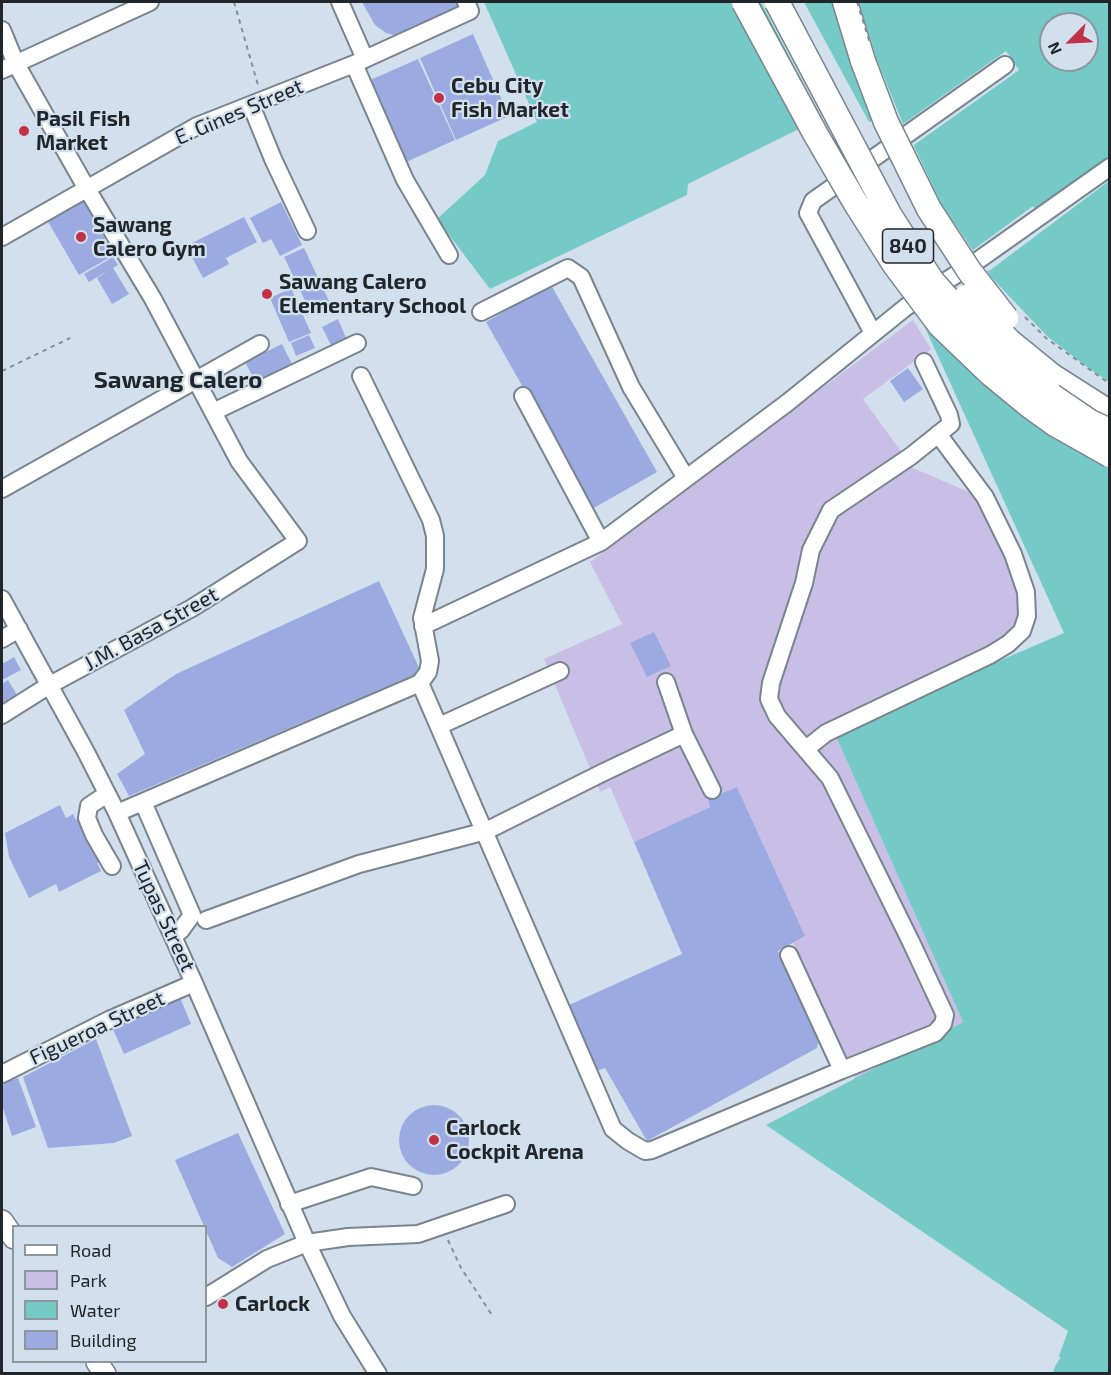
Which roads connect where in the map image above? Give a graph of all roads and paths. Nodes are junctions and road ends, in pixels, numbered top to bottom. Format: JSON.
{"nodes":[{"id":1,"x":150,"y":2,"type":"edge"},
{"id":2,"x":234,"y":2,"type":"edge"},
{"id":3,"x":340,"y":2,"type":"edge"},
{"id":4,"x":466,"y":2,"type":"edge"},
{"id":5,"x":744,"y":2,"type":"edge"},
{"id":6,"x":777,"y":2,"type":"edge"},
{"id":7,"x":794,"y":2,"type":"edge"},
{"id":8,"x":844,"y":2,"type":"edge"},
{"id":9,"x":857,"y":2,"type":"edge"},
{"id":10,"x":2,"y":30,"type":"edge"},
{"id":11,"x":872,"y":51,"type":"dead end"},
{"id":12,"x":359,"y":61,"type":"junction"},
{"id":13,"x":1005,"y":65,"type":"dead end"},
{"id":14,"x":9,"y":67,"type":"edge"},
{"id":15,"x":257,"y":103,"type":"junction"},
{"id":16,"x":1110,"y":167,"type":"edge"},
{"id":17,"x":87,"y":189,"type":"junction"},
{"id":18,"x":307,"y":231,"type":"dead end"},
{"id":19,"x":2,"y":237,"type":"edge"},
{"id":20,"x":449,"y":255,"type":"dead end"},
{"id":21,"x":1018,"y":310,"type":"dead end"},
{"id":22,"x":481,"y":312,"type":"dead end"},
{"id":23,"x":873,"y":333,"type":"junction"},
{"id":24,"x":70,"y":338,"type":"dead end"},
{"id":25,"x":357,"y":343,"type":"dead end"},
{"id":26,"x":260,"y":344,"type":"dead end"},
{"id":27,"x":924,"y":362,"type":"dead end"},
{"id":28,"x":2,"y":371,"type":"edge"},
{"id":29,"x":361,"y":375,"type":"dead end"},
{"id":30,"x":196,"y":379,"type":"junction"},
{"id":31,"x":1057,"y":380,"type":"junction"},
{"id":32,"x":1110,"y":384,"type":"edge"},
{"id":33,"x":523,"y":396,"type":"dead end"},
{"id":34,"x":213,"y":412,"type":"junction"},
{"id":35,"x":1110,"y":413,"type":"edge"},
{"id":36,"x":1110,"y":431,"type":"edge"},
{"id":37,"x":939,"y":434,"type":"junction"},
{"id":38,"x":1110,"y":455,"type":"edge"},
{"id":39,"x":686,"y":478,"type":"junction"},
{"id":40,"x":2,"y":489,"type":"edge"},
{"id":41,"x":601,"y":542,"type":"junction"},
{"id":42,"x":2,"y":599,"type":"edge"},
{"id":43,"x":423,"y":627,"type":"junction"},
{"id":44,"x":19,"y":629,"type":"junction"},
{"id":45,"x":2,"y":639,"type":"edge"},
{"id":46,"x":560,"y":671,"type":"dead end"},
{"id":47,"x":666,"y":682,"type":"dead end"},
{"id":48,"x":420,"y":683,"type":"junction"},
{"id":49,"x":48,"y":686,"type":"junction"},
{"id":50,"x":2,"y":715,"type":"edge"},
{"id":51,"x":439,"y":726,"type":"junction"},
{"id":52,"x":684,"y":734,"type":"junction"},
{"id":53,"x":806,"y":749,"type":"junction"},
{"id":54,"x":712,"y":790,"type":"dead end"},
{"id":55,"x":107,"y":794,"type":"junction"},
{"id":56,"x":143,"y":802,"type":"junction"},
{"id":57,"x":117,"y":813,"type":"junction"},
{"id":58,"x":486,"y":831,"type":"junction"},
{"id":59,"x":112,"y":866,"type":"dead end"},
{"id":60,"x":206,"y":920,"type":"dead end"},
{"id":61,"x":173,"y":937,"type":"junction"},
{"id":62,"x":789,"y":955,"type":"dead end"},
{"id":63,"x":194,"y":983,"type":"junction"},
{"id":64,"x":842,"y":1070,"type":"junction"},
{"id":65,"x":2,"y":1074,"type":"edge"},
{"id":66,"x":414,"y":1186,"type":"dead end"},
{"id":67,"x":289,"y":1204,"type":"junction"},
{"id":68,"x":506,"y":1204,"type":"dead end"},
{"id":69,"x":2,"y":1221,"type":"edge"},
{"id":70,"x":442,"y":1226,"type":"junction"},
{"id":71,"x":12,"y":1235,"type":"edge"},
{"id":72,"x":307,"y":1243,"type":"junction"},
{"id":73,"x":207,"y":1296,"type":"edge"},
{"id":74,"x":492,"y":1315,"type":"dead end"},
{"id":75,"x":378,"y":1374,"type":"edge"}],
"edges":[{"from":1,"to":14,"type":"street"},
{"from":2,"to":15,"type":"path"},
{"from":3,"to":12,"type":"street"},
{"from":4,"to":12,"type":"street","name":"E. Gines Street"},
{"from":5,"to":38,"type":"highway","bridge":true},
{"from":6,"to":36,"type":"highway","number":"840","bridge":true},
{"from":7,"to":31,"type":"highway","number":"840","bridge":true},
{"from":8,"to":31,"type":"highway","bridge":true},
{"from":9,"to":11,"type":"path","bridge":true},
{"from":10,"to":14,"type":"street"},
{"from":12,"to":15,"type":"street","name":"E. Gines Street"},
{"from":12,"to":20,"type":"street"},
{"from":13,"to":23,"type":"street"},
{"from":14,"to":17,"type":"street"},
{"from":15,"to":17,"type":"street","name":"E. Gines Street"},
{"from":15,"to":18,"type":"street"},
{"from":16,"to":23,"type":"street"},
{"from":17,"to":19,"type":"street","name":"E. Gines Street"},
{"from":17,"to":30,"type":"street"},
{"from":21,"to":32,"type":"path","bridge":true},
{"from":22,"to":39,"type":"street"},
{"from":23,"to":39,"type":"street"},
{"from":24,"to":28,"type":"path"},
{"from":25,"to":34,"type":"street"},
{"from":26,"to":30,"type":"street"},
{"from":27,"to":37,"type":"street"},
{"from":29,"to":43,"type":"street"},
{"from":30,"to":34,"type":"street"},
{"from":30,"to":40,"type":"street"},
{"from":31,"to":35,"type":"highway","number":"840"},
{"from":33,"to":41,"type":"street"},
{"from":34,"to":49,"type":"street","name":"J.M. Basa Street"},
{"from":37,"to":53,"type":"street"},
{"from":37,"to":53,"type":"street"},
{"from":39,"to":41,"type":"street"},
{"from":41,"to":43,"type":"street"},
{"from":42,"to":44,"type":"street","name":"Tupas Street"},
{"from":43,"to":48,"type":"street"},
{"from":44,"to":45,"type":"street"},
{"from":44,"to":49,"type":"street","name":"Tupas Street"},
{"from":46,"to":51,"type":"street"},
{"from":47,"to":52,"type":"street"},
{"from":48,"to":51,"type":"street"},
{"from":48,"to":56,"type":"street"},
{"from":49,"to":50,"type":"street","name":"J.M. Basa Street"},
{"from":49,"to":55,"type":"street","name":"Tupas Street"},
{"from":51,"to":58,"type":"street"},
{"from":52,"to":54,"type":"street"},
{"from":52,"to":58,"type":"street"},
{"from":53,"to":64,"type":"street"},
{"from":55,"to":57,"type":"street","name":"Tupas Street"},
{"from":55,"to":59,"type":"street"},
{"from":56,"to":57,"type":"street"},
{"from":56,"to":61,"type":"street"},
{"from":57,"to":61,"type":"street","name":"Tupas Street"},
{"from":58,"to":60,"type":"street"},
{"from":58,"to":64,"type":"street"},
{"from":61,"to":63,"type":"street","name":"Tupas Street"},
{"from":62,"to":64,"type":"street"},
{"from":63,"to":65,"type":"street","name":"Figueroa Street"},
{"from":63,"to":67,"type":"street","name":"Tupas Street"},
{"from":66,"to":67,"type":"street"},
{"from":67,"to":72,"type":"street","name":"Tupas Street"},
{"from":68,"to":70,"type":"street"},
{"from":69,"to":71,"type":"main road"},
{"from":70,"to":72,"type":"street"},
{"from":70,"to":74,"type":"path"},
{"from":72,"to":73,"type":"street"},
{"from":72,"to":75,"type":"street","name":"Tupas Street"}]}
